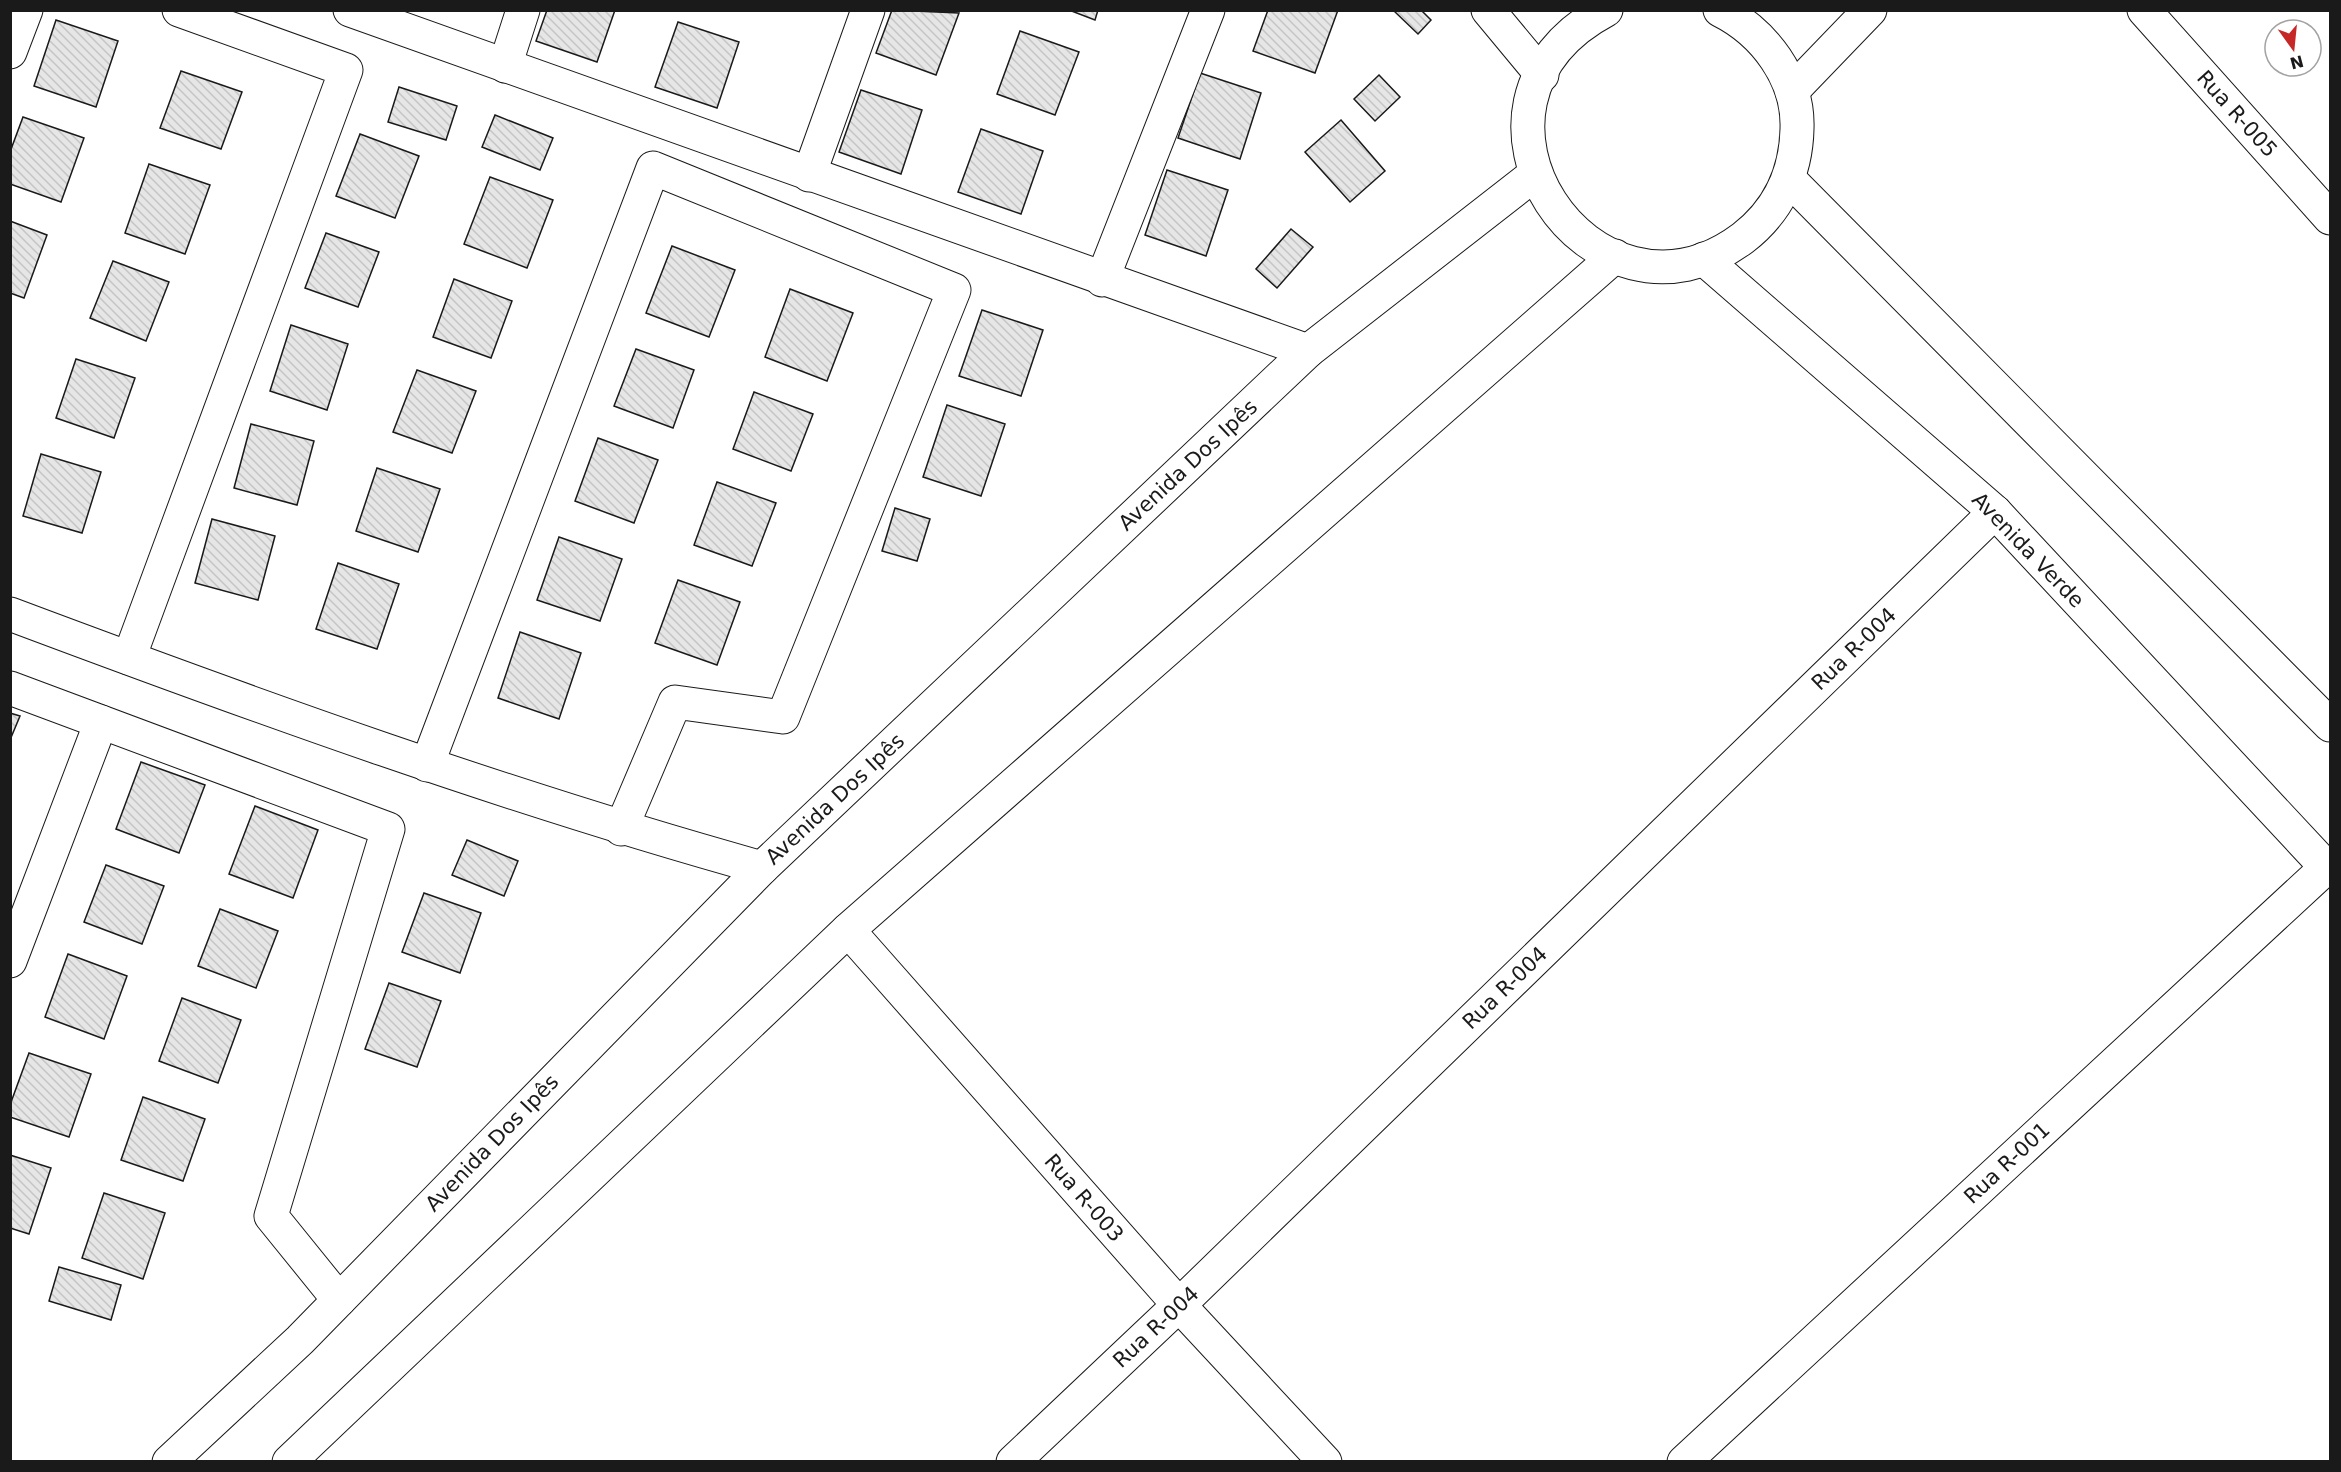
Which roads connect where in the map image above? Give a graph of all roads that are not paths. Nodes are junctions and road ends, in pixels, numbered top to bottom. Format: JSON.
{"nodes":[{"id":1,"x":26,"y":10,"type":"edge"},
{"id":2,"x":179,"y":10,"type":"edge"},
{"id":3,"x":350,"y":10,"type":"edge"},
{"id":4,"x":523,"y":10,"type":"edge"},
{"id":5,"x":867,"y":10,"type":"edge"},
{"id":6,"x":1208,"y":10,"type":"edge"},
{"id":7,"x":1488,"y":10,"type":"edge"},
{"id":8,"x":1606,"y":10,"type":"edge"},
{"id":9,"x":1870,"y":10,"type":"edge"},
{"id":10,"x":2144,"y":10,"type":"edge"},
{"id":11,"x":1733,"y":13,"type":"edge"},
{"id":12,"x":10,"y":52,"type":"edge"},
{"id":13,"x":505,"y":66,"type":"junction"},
{"id":14,"x":1542,"y":75,"type":"junction"},
{"id":15,"x":1792,"y":92,"type":"junction"},
{"id":16,"x":1535,"y":174,"type":"junction"},
{"id":17,"x":809,"y":175,"type":"junction"},
{"id":18,"x":1789,"y":179,"type":"junction"},
{"id":19,"x":2331,"y":218,"type":"edge"},
{"id":20,"x":1615,"y":256,"type":"junction"},
{"id":21,"x":1704,"y":259,"type":"junction"},
{"id":22,"x":1102,"y":280,"type":"junction"},
{"id":23,"x":1308,"y":351,"type":"junction"},
{"id":24,"x":1995,"y":512,"type":"junction"},
{"id":25,"x":10,"y":614,"type":"edge"},
{"id":26,"x":129,"y":658,"type":"junction"},
{"id":27,"x":10,"y":688,"type":"edge"},
{"id":28,"x":101,"y":722,"type":"junction"},
{"id":29,"x":2331,"y":724,"type":"edge"},
{"id":30,"x":427,"y":765,"type":"junction"},
{"id":31,"x":621,"y":829,"type":"junction"},
{"id":32,"x":2329,"y":866,"type":"edge"},
{"id":33,"x":762,"y":868,"type":"junction"},
{"id":34,"x":848,"y":930,"type":"junction"},
{"id":35,"x":10,"y":962,"type":"edge"},
{"id":36,"x":339,"y":1300,"type":"junction"},
{"id":37,"x":1179,"y":1305,"type":"junction"},
{"id":38,"x":169,"y":1461,"type":"edge"},
{"id":39,"x":289,"y":1461,"type":"edge"},
{"id":40,"x":1013,"y":1461,"type":"edge"},
{"id":41,"x":1325,"y":1461,"type":"edge"},
{"id":42,"x":1684,"y":1461,"type":"edge"}],
"edges":[{"from":1,"to":12,"type":"street"},
{"from":2,"to":26,"type":"street"},
{"from":3,"to":13,"type":"street"},
{"from":4,"to":13,"type":"street"},
{"from":5,"to":17,"type":"street"},
{"from":6,"to":22,"type":"street"},
{"from":7,"to":14,"type":"street"},
{"from":8,"to":14,"type":"street"},
{"from":9,"to":15,"type":"street"},
{"from":10,"to":19,"type":"street","name":"Rua R-005"},
{"from":11,"to":15,"type":"street"},
{"from":13,"to":17,"type":"street"},
{"from":14,"to":16,"type":"street"},
{"from":15,"to":18,"type":"street"},
{"from":16,"to":20,"type":"street"},
{"from":16,"to":23,"type":"street","name":"Avenida Dos Ipês"},
{"from":17,"to":22,"type":"street"},
{"from":18,"to":21,"type":"street"},
{"from":18,"to":29,"type":"street"},
{"from":20,"to":21,"type":"street"},
{"from":20,"to":34,"type":"street"},
{"from":21,"to":24,"type":"street","name":"Avenida Verde"},
{"from":22,"to":23,"type":"street"},
{"from":23,"to":33,"type":"street","name":"Avenida Dos Ipês"},
{"from":24,"to":32,"type":"street","name":"Avenida Verde"},
{"from":24,"to":37,"type":"street","name":"Rua R-004"},
{"from":25,"to":26,"type":"street"},
{"from":26,"to":30,"type":"street"},
{"from":27,"to":28,"type":"street"},
{"from":28,"to":35,"type":"street"},
{"from":28,"to":36,"type":"street"},
{"from":30,"to":31,"type":"street"},
{"from":30,"to":31,"type":"street"},
{"from":31,"to":33,"type":"street"},
{"from":32,"to":42,"type":"street","name":"Rua R-001"},
{"from":33,"to":36,"type":"street","name":"Avenida Dos Ipês"},
{"from":34,"to":37,"type":"street","name":"Rua R-003"},
{"from":34,"to":39,"type":"street"},
{"from":36,"to":38,"type":"street","name":"Avenida Dos Ipês"},
{"from":37,"to":40,"type":"street","name":"Rua R-004"},
{"from":37,"to":41,"type":"street","name":"Rua R-003"}]}
